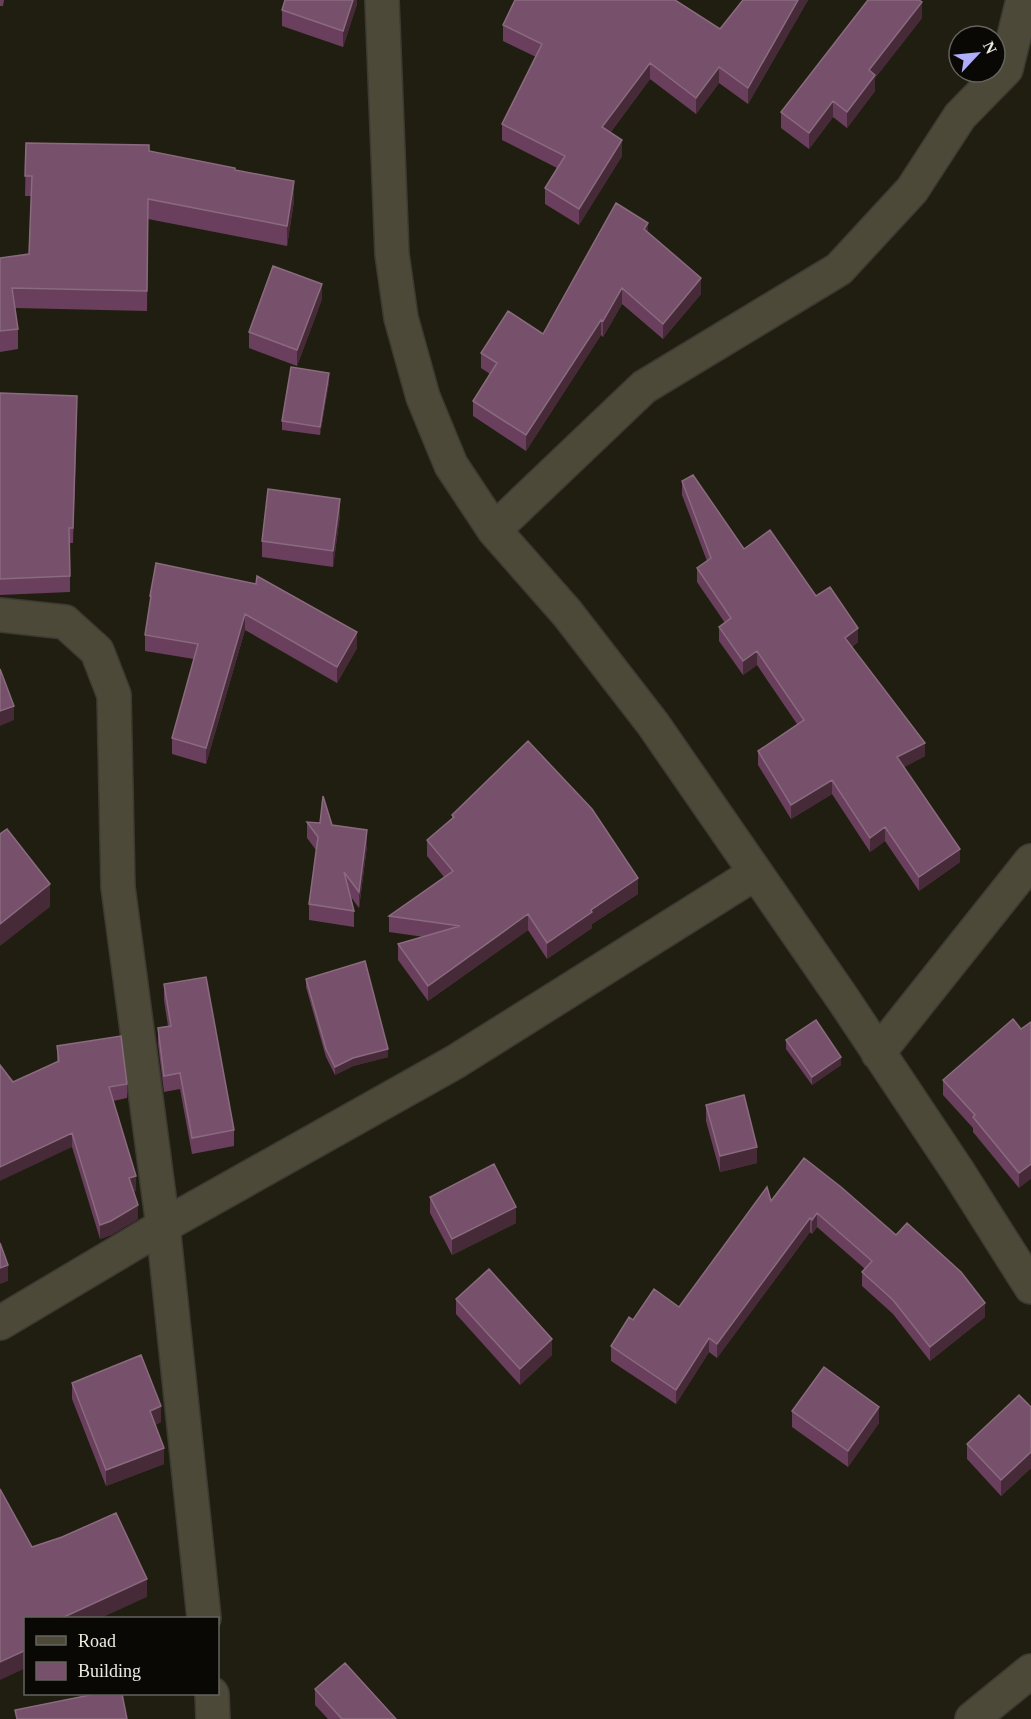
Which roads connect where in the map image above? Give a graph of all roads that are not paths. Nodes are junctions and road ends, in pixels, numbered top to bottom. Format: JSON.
{"nodes":[{"id":1,"x":382,"y":0,"type":"edge"},
{"id":2,"x":1023,"y":0,"type":"edge"},
{"id":3,"x":494,"y":530,"type":"junction"},
{"id":4,"x":0,"y":615,"type":"edge"},
{"id":5,"x":1031,"y":861,"type":"edge"},
{"id":6,"x":754,"y":874,"type":"junction"},
{"id":7,"x":878,"y":1053,"type":"junction"},
{"id":8,"x":163,"y":1226,"type":"junction"},
{"id":9,"x":1031,"y":1287,"type":"edge"},
{"id":10,"x":0,"y":1323,"type":"edge"},
{"id":11,"x":204,"y":1617,"type":"edge"},
{"id":12,"x":1031,"y":1671,"type":"edge"},
{"id":13,"x":212,"y":1695,"type":"edge"},
{"id":14,"x":213,"y":1719,"type":"edge"},
{"id":15,"x":972,"y":1719,"type":"edge"}],
"edges":[{"from":1,"to":3,"type":"street"},
{"from":2,"to":3,"type":"street"},
{"from":3,"to":6,"type":"street"},
{"from":4,"to":8,"type":"street"},
{"from":5,"to":7,"type":"street"},
{"from":6,"to":7,"type":"street"},
{"from":6,"to":8,"type":"street"},
{"from":7,"to":9,"type":"street"},
{"from":8,"to":10,"type":"street"},
{"from":8,"to":11,"type":"street"},
{"from":12,"to":15,"type":"street"},
{"from":13,"to":14,"type":"street"}]}
